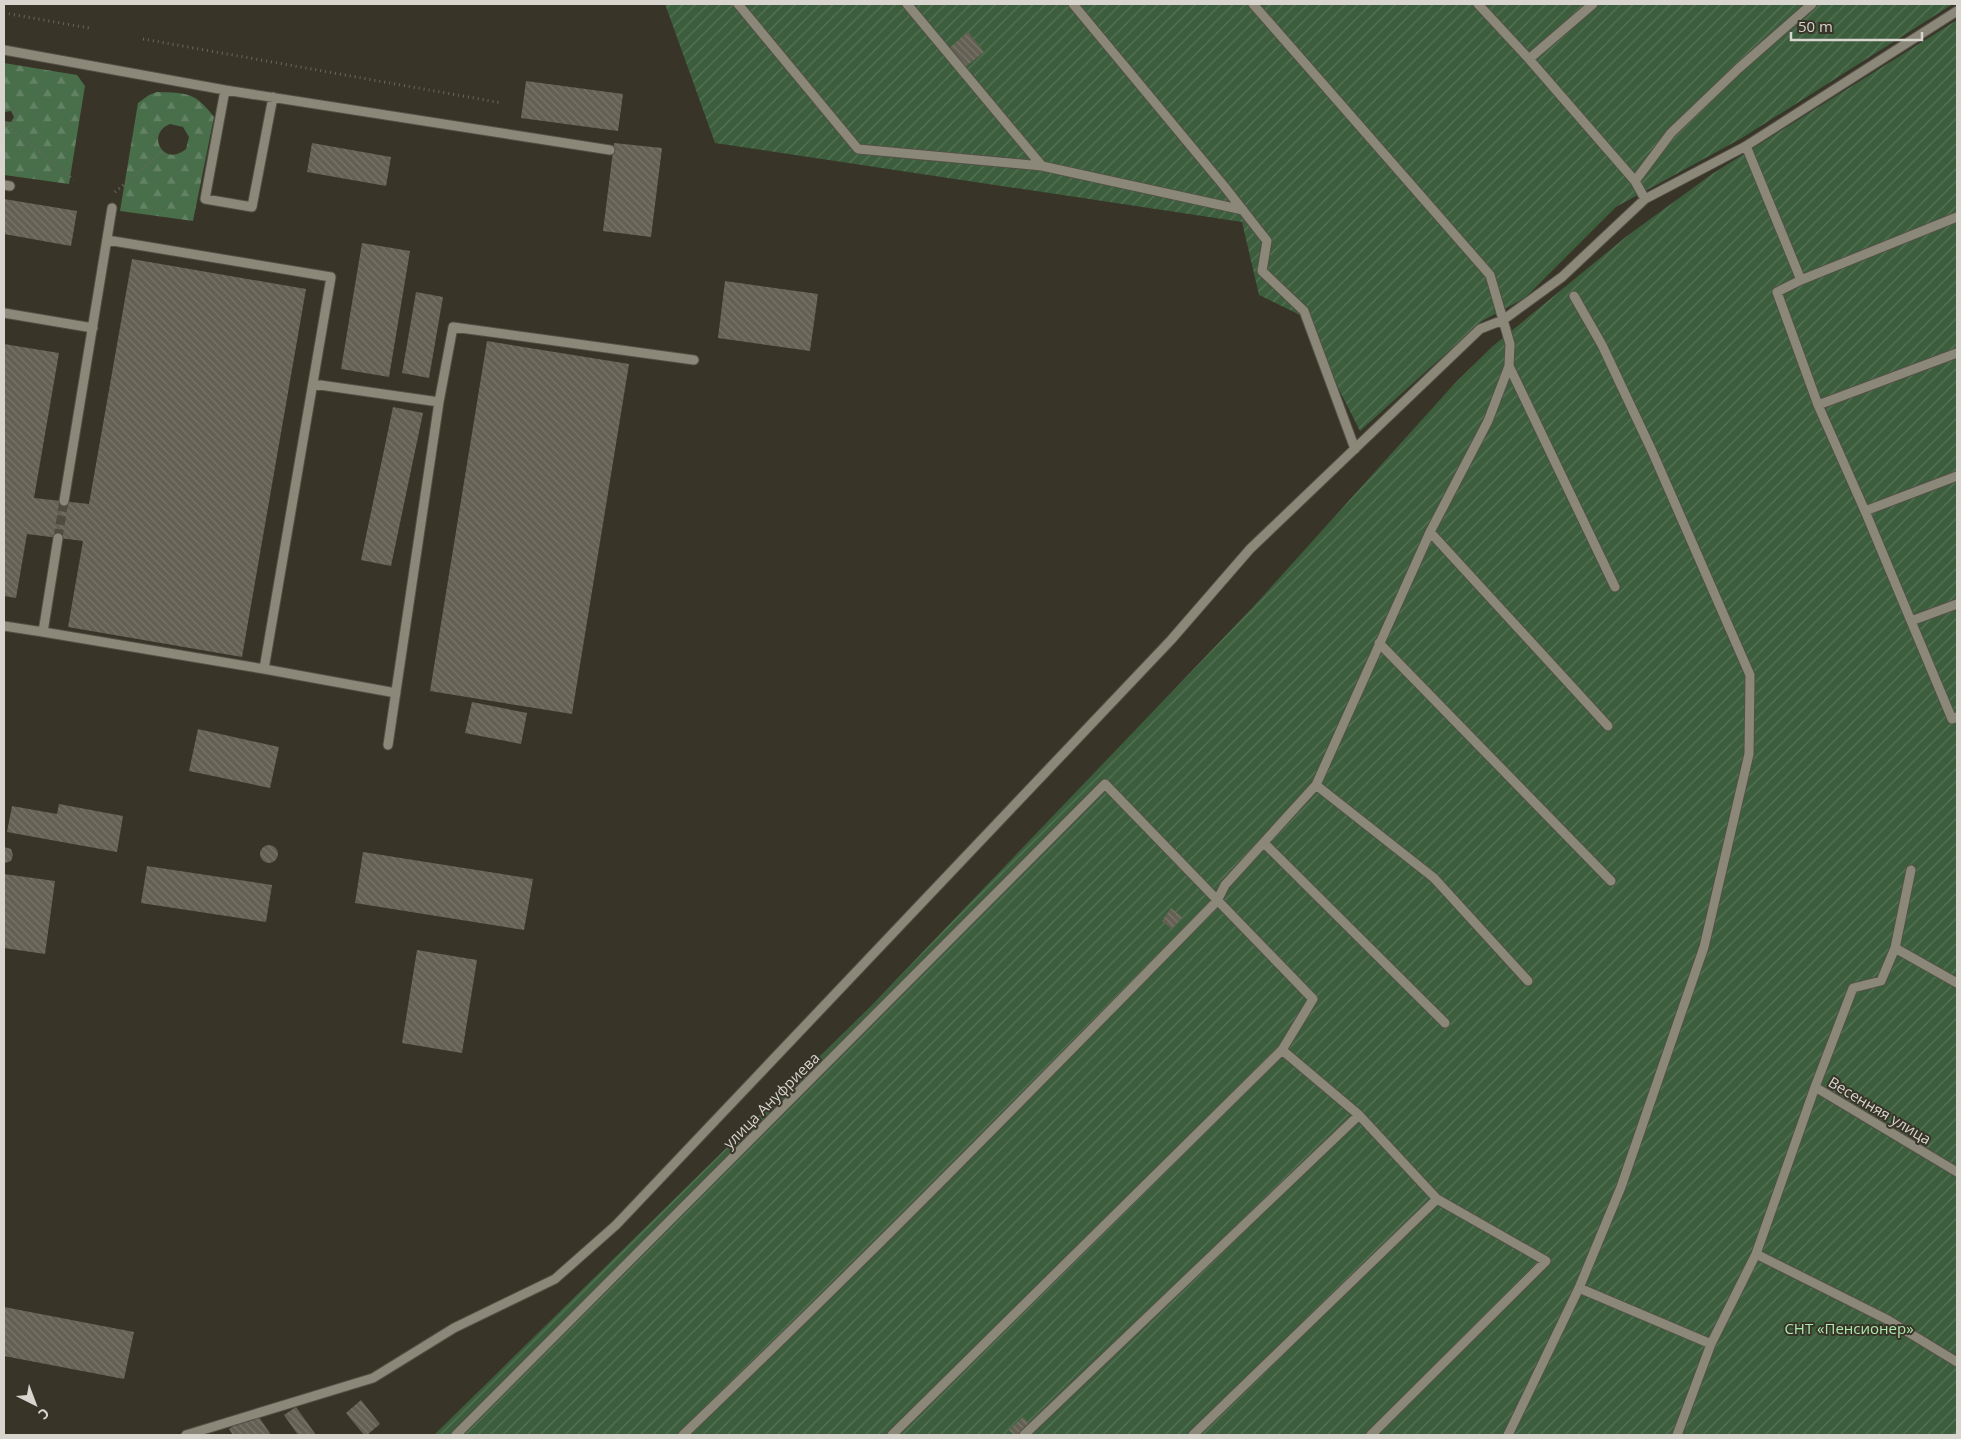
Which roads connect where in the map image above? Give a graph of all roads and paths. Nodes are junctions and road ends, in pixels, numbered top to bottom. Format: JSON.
{"nodes":[{"id":1,"x":738,"y":4,"type":"edge"},
{"id":2,"x":907,"y":4,"type":"edge"},
{"id":3,"x":1073,"y":4,"type":"edge"},
{"id":4,"x":1253,"y":4,"type":"edge"},
{"id":5,"x":1478,"y":4,"type":"edge"},
{"id":6,"x":1593,"y":4,"type":"edge"},
{"id":7,"x":1812,"y":4,"type":"edge"},
{"id":8,"x":1957,"y":11,"type":"edge"},
{"id":9,"x":4,"y":13,"type":"edge"},
{"id":10,"x":89,"y":28,"type":"dead end"},
{"id":11,"x":143,"y":39,"type":"dead end"},
{"id":12,"x":4,"y":50,"type":"edge"},
{"id":13,"x":1529,"y":59,"type":"junction"},
{"id":14,"x":225,"y":90,"type":"junction"},
{"id":15,"x":273,"y":97,"type":"junction"},
{"id":16,"x":502,"y":103,"type":"dead end"},
{"id":17,"x":4,"y":110,"type":"edge"},
{"id":18,"x":4,"y":124,"type":"edge"},
{"id":19,"x":1746,"y":146,"type":"junction"},
{"id":20,"x":610,"y":150,"type":"dead end"},
{"id":21,"x":163,"y":151,"type":"dead end"},
{"id":22,"x":1042,"y":166,"type":"junction"},
{"id":23,"x":74,"y":180,"type":"dead end"},
{"id":24,"x":1635,"y":181,"type":"junction"},
{"id":25,"x":115,"y":192,"type":"dead end"},
{"id":26,"x":1645,"y":199,"type":"junction"},
{"id":27,"x":112,"y":208,"type":"dead end"},
{"id":28,"x":1243,"y":210,"type":"junction"},
{"id":29,"x":1957,"y":217,"type":"edge"},
{"id":30,"x":107,"y":240,"type":"junction"},
{"id":31,"x":1801,"y":280,"type":"junction"},
{"id":32,"x":1574,"y":296,"type":"dead end"},
{"id":33,"x":4,"y":314,"type":"edge"},
{"id":34,"x":1504,"y":320,"type":"junction"},
{"id":35,"x":93,"y":328,"type":"junction"},
{"id":36,"x":1957,"y":353,"type":"edge"},
{"id":37,"x":694,"y":360,"type":"dead end"},
{"id":38,"x":1509,"y":366,"type":"junction"},
{"id":39,"x":312,"y":384,"type":"junction"},
{"id":40,"x":439,"y":402,"type":"junction"},
{"id":41,"x":1818,"y":405,"type":"junction"},
{"id":42,"x":1355,"y":449,"type":"junction"},
{"id":43,"x":1957,"y":476,"type":"edge"},
{"id":44,"x":64,"y":501,"type":"tunnel mouth"},
{"id":45,"x":1866,"y":512,"type":"junction"},
{"id":46,"x":1430,"y":532,"type":"junction"},
{"id":47,"x":58,"y":538,"type":"tunnel mouth"},
{"id":48,"x":1615,"y":587,"type":"dead end"},
{"id":49,"x":1957,"y":604,"type":"edge"},
{"id":50,"x":1911,"y":621,"type":"junction"},
{"id":51,"x":4,"y":626,"type":"edge"},
{"id":52,"x":43,"y":632,"type":"junction"},
{"id":53,"x":1379,"y":643,"type":"junction"},
{"id":54,"x":264,"y":670,"type":"junction"},
{"id":55,"x":396,"y":693,"type":"junction"},
{"id":56,"x":1957,"y":717,"type":"edge"},
{"id":57,"x":1608,"y":726,"type":"dead end"},
{"id":58,"x":388,"y":745,"type":"dead end"},
{"id":59,"x":1316,"y":786,"type":"junction"},
{"id":60,"x":1264,"y":843,"type":"junction"},
{"id":61,"x":1911,"y":870,"type":"dead end"},
{"id":62,"x":1610,"y":881,"type":"dead end"},
{"id":63,"x":1217,"y":901,"type":"junction"},
{"id":64,"x":1895,"y":948,"type":"junction"},
{"id":65,"x":1528,"y":981,"type":"dead end"},
{"id":66,"x":1957,"y":983,"type":"edge"},
{"id":67,"x":1446,"y":1023,"type":"dead end"},
{"id":68,"x":1282,"y":1050,"type":"junction"},
{"id":69,"x":1815,"y":1087,"type":"junction"},
{"id":70,"x":1359,"y":1115,"type":"junction"},
{"id":71,"x":1957,"y":1172,"type":"edge"},
{"id":72,"x":1437,"y":1199,"type":"junction"},
{"id":73,"x":1756,"y":1254,"type":"junction"},
{"id":74,"x":1578,"y":1288,"type":"junction"},
{"id":75,"x":1711,"y":1344,"type":"junction"},
{"id":76,"x":1957,"y":1362,"type":"edge"},
{"id":77,"x":1375,"y":1434,"type":"edge"},
{"id":78,"x":186,"y":1435,"type":"edge"},
{"id":79,"x":456,"y":1435,"type":"edge"},
{"id":80,"x":683,"y":1435,"type":"edge"},
{"id":81,"x":892,"y":1435,"type":"edge"},
{"id":82,"x":1024,"y":1435,"type":"edge"},
{"id":83,"x":1193,"y":1435,"type":"edge"},
{"id":84,"x":1508,"y":1435,"type":"edge"},
{"id":85,"x":1677,"y":1435,"type":"edge"}],
"edges":[{"from":1,"to":22,"type":"street"},
{"from":2,"to":22,"type":"street"},
{"from":3,"to":28,"type":"street"},
{"from":4,"to":34,"type":"street"},
{"from":5,"to":13,"type":"street"},
{"from":6,"to":13,"type":"street"},
{"from":7,"to":24,"type":"street"},
{"from":8,"to":19,"type":"street"},
{"from":9,"to":10,"type":"path"},
{"from":11,"to":16,"type":"path"},
{"from":12,"to":14,"type":"street"},
{"from":13,"to":24,"type":"street"},
{"from":14,"to":15,"type":"street"},
{"from":14,"to":15,"type":"street"},
{"from":15,"to":20,"type":"street"},
{"from":17,"to":18,"type":"path"},
{"from":18,"to":23,"type":"path"},
{"from":19,"to":26,"type":"street"},
{"from":19,"to":31,"type":"street"},
{"from":21,"to":25,"type":"path"},
{"from":22,"to":28,"type":"street"},
{"from":24,"to":26,"type":"street"},
{"from":26,"to":34,"type":"street"},
{"from":27,"to":30,"type":"street"},
{"from":28,"to":42,"type":"street"},
{"from":29,"to":31,"type":"street"},
{"from":30,"to":35,"type":"street"},
{"from":30,"to":39,"type":"street"},
{"from":31,"to":41,"type":"street"},
{"from":32,"to":74,"type":"street"},
{"from":33,"to":35,"type":"street"},
{"from":34,"to":38,"type":"street"},
{"from":34,"to":42,"type":"street"},
{"from":35,"to":44,"type":"street"},
{"from":36,"to":41,"type":"street"},
{"from":37,"to":40,"type":"street"},
{"from":38,"to":46,"type":"street"},
{"from":38,"to":48,"type":"street"},
{"from":39,"to":40,"type":"street"},
{"from":39,"to":54,"type":"street"},
{"from":40,"to":55,"type":"street"},
{"from":41,"to":45,"type":"street"},
{"from":42,"to":78,"type":"street"},
{"from":43,"to":45,"type":"street"},
{"from":45,"to":50,"type":"street"},
{"from":46,"to":53,"type":"street"},
{"from":46,"to":57,"type":"street"},
{"from":47,"to":52,"type":"street"},
{"from":49,"to":50,"type":"street"},
{"from":50,"to":56,"type":"street"},
{"from":51,"to":52,"type":"street"},
{"from":52,"to":54,"type":"street"},
{"from":53,"to":59,"type":"street"},
{"from":53,"to":62,"type":"street"},
{"from":54,"to":55,"type":"street"},
{"from":55,"to":58,"type":"street"},
{"from":59,"to":60,"type":"street"},
{"from":59,"to":65,"type":"street"},
{"from":60,"to":63,"type":"street"},
{"from":60,"to":67,"type":"street"},
{"from":61,"to":64,"type":"street"},
{"from":63,"to":68,"type":"street"},
{"from":63,"to":79,"type":"street","name":"улица Ануфриева"},
{"from":63,"to":80,"type":"street"},
{"from":64,"to":66,"type":"street"},
{"from":64,"to":69,"type":"street"},
{"from":68,"to":70,"type":"street"},
{"from":68,"to":81,"type":"street"},
{"from":69,"to":71,"type":"street","name":"Весенняя улица"},
{"from":69,"to":73,"type":"street"},
{"from":70,"to":72,"type":"street"},
{"from":70,"to":82,"type":"street"},
{"from":72,"to":77,"type":"street"},
{"from":72,"to":83,"type":"street"},
{"from":73,"to":75,"type":"street"},
{"from":73,"to":76,"type":"street"},
{"from":74,"to":75,"type":"street"},
{"from":74,"to":84,"type":"street"},
{"from":75,"to":85,"type":"street"}]}
